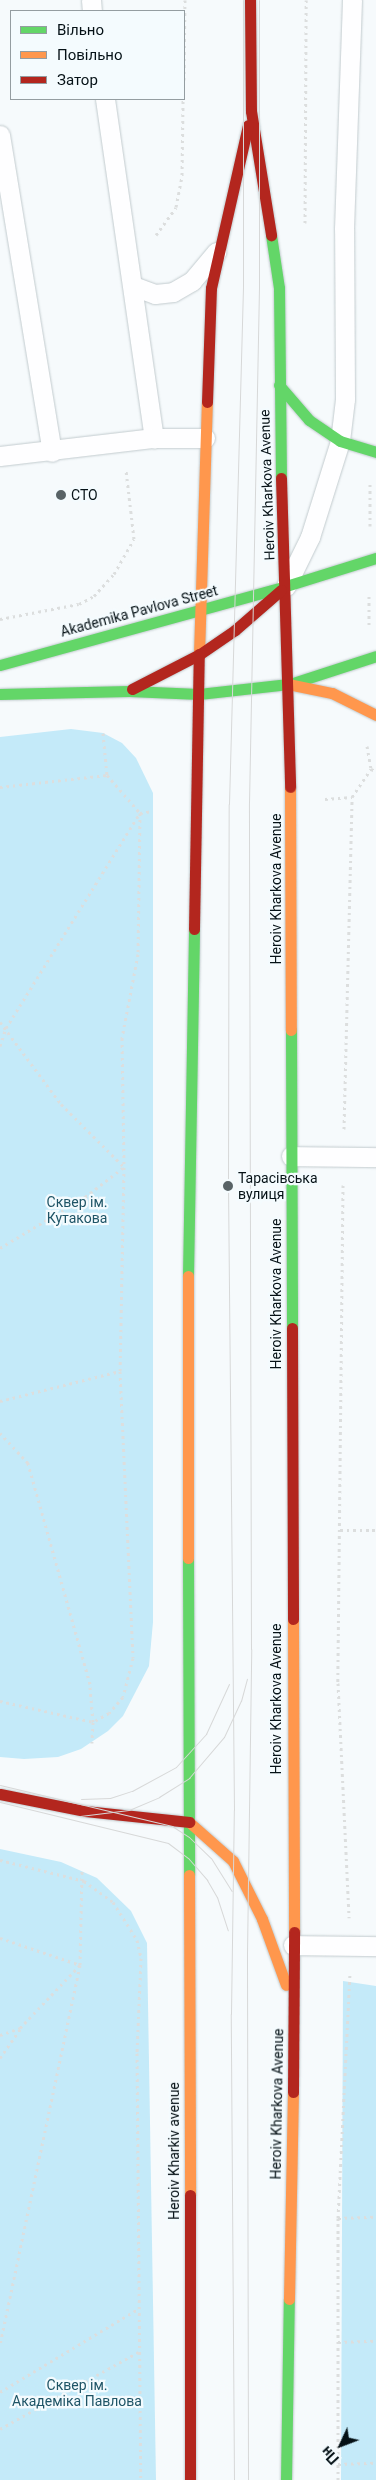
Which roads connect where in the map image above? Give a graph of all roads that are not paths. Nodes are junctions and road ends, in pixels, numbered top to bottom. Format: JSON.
{"nodes":[{"id":1,"x":250,"y":0,"type":"edge"},
{"id":2,"x":352,"y":0,"type":"edge"},
{"id":3,"x":105,"y":100,"type":"edge"},
{"id":4,"x":250,"y":111,"type":"junction"},
{"id":5,"x":0,"y":135,"type":"edge"},
{"id":6,"x":221,"y":245,"type":"junction"},
{"id":7,"x":133,"y":286,"type":"junction"},
{"id":8,"x":279,"y":385,"type":"junction"},
{"id":9,"x":154,"y":438,"type":"junction"},
{"id":10,"x":205,"y":438,"type":"junction"},
{"id":11,"x":340,"y":441,"type":"junction"},
{"id":12,"x":52,"y":452,"type":"junction"},
{"id":13,"x":376,"y":452,"type":"edge"},
{"id":14,"x":0,"y":456,"type":"edge"},
{"id":15,"x":376,"y":558,"type":"edge"},
{"id":16,"x":286,"y":586,"type":"junction"},
{"id":17,"x":200,"y":611,"type":"junction"},
{"id":18,"x":200,"y":654,"type":"junction"},
{"id":19,"x":376,"y":656,"type":"edge"},
{"id":20,"x":0,"y":666,"type":"edge"},
{"id":21,"x":288,"y":684,"type":"junction"},
{"id":22,"x":128,"y":691,"type":"junction"},
{"id":23,"x":0,"y":694,"type":"edge"},
{"id":24,"x":199,"y":694,"type":"junction"},
{"id":25,"x":376,"y":715,"type":"edge"},
{"id":26,"x":291,"y":1156,"type":"junction"},
{"id":27,"x":376,"y":1157,"type":"edge"},
{"id":28,"x":0,"y":1794,"type":"edge"},
{"id":29,"x":189,"y":1822,"type":"junction"},
{"id":30,"x":292,"y":1945,"type":"junction"},
{"id":31,"x":376,"y":1946,"type":"edge"},
{"id":32,"x":294,"y":2010,"type":"junction"},
{"id":33,"x":190,"y":2480,"type":"edge"},
{"id":34,"x":286,"y":2480,"type":"edge"}],
"edges":[{"from":1,"to":4,"type":"main road","name":"Heroiv Kharkova Avenue"},
{"from":2,"to":11,"type":"lane"},
{"from":3,"to":7,"type":"lane"},
{"from":4,"to":6,"type":"main road","name":"Heroiv Kharkova Avenue"},
{"from":4,"to":8,"type":"main road","name":"Heroiv Kharkova Avenue"},
{"from":5,"to":12,"type":"lane"},
{"from":6,"to":7,"type":"lane"},
{"from":6,"to":10,"type":"main road","name":"Heroiv Kharkova Avenue"},
{"from":7,"to":9,"type":"lane"},
{"from":8,"to":11,"type":"main road"},
{"from":8,"to":16,"type":"main road","name":"Heroiv Kharkova Avenue"},
{"from":9,"to":10,"type":"lane"},
{"from":9,"to":12,"type":"lane"},
{"from":10,"to":17,"type":"main road","name":"Heroiv Kharkova Avenue"},
{"from":11,"to":13,"type":"main road"},
{"from":11,"to":16,"type":"lane"},
{"from":12,"to":14,"type":"lane"},
{"from":15,"to":16,"type":"main road","name":"Akademika Pavlova Street"},
{"from":16,"to":17,"type":"main road","name":"Akademika Pavlova Street"},
{"from":16,"to":18,"type":"main road"},
{"from":16,"to":21,"type":"main road","name":"Heroiv Kharkova Avenue"},
{"from":17,"to":18,"type":"main road","name":"Heroiv Kharkova Avenue"},
{"from":17,"to":20,"type":"main road","name":"Akademika Pavlova Street"},
{"from":18,"to":22,"type":"main road"},
{"from":18,"to":24,"type":"main road","name":"Heroiv Kharkova Avenue"},
{"from":19,"to":21,"type":"main road"},
{"from":21,"to":24,"type":"main road"},
{"from":21,"to":25,"type":"main road"},
{"from":21,"to":26,"type":"main road","name":"Heroiv Kharkova Avenue"},
{"from":22,"to":23,"type":"main road"},
{"from":22,"to":24,"type":"main road"},
{"from":24,"to":29,"type":"main road","name":"Heroiv Kharkova Avenue"},
{"from":26,"to":27,"type":"lane"},
{"from":26,"to":30,"type":"main road","name":"Heroiv Kharkova Avenue"},
{"from":28,"to":29,"type":"main road"},
{"from":29,"to":32,"type":"main road"},
{"from":29,"to":33,"type":"main road","name":"Heroiv Kharkiv avenue"},
{"from":30,"to":31,"type":"lane"},
{"from":30,"to":32,"type":"main road","name":"Heroiv Kharkova Avenue"},
{"from":32,"to":34,"type":"main road","name":"Heroiv Kharkova Avenue"}]}
